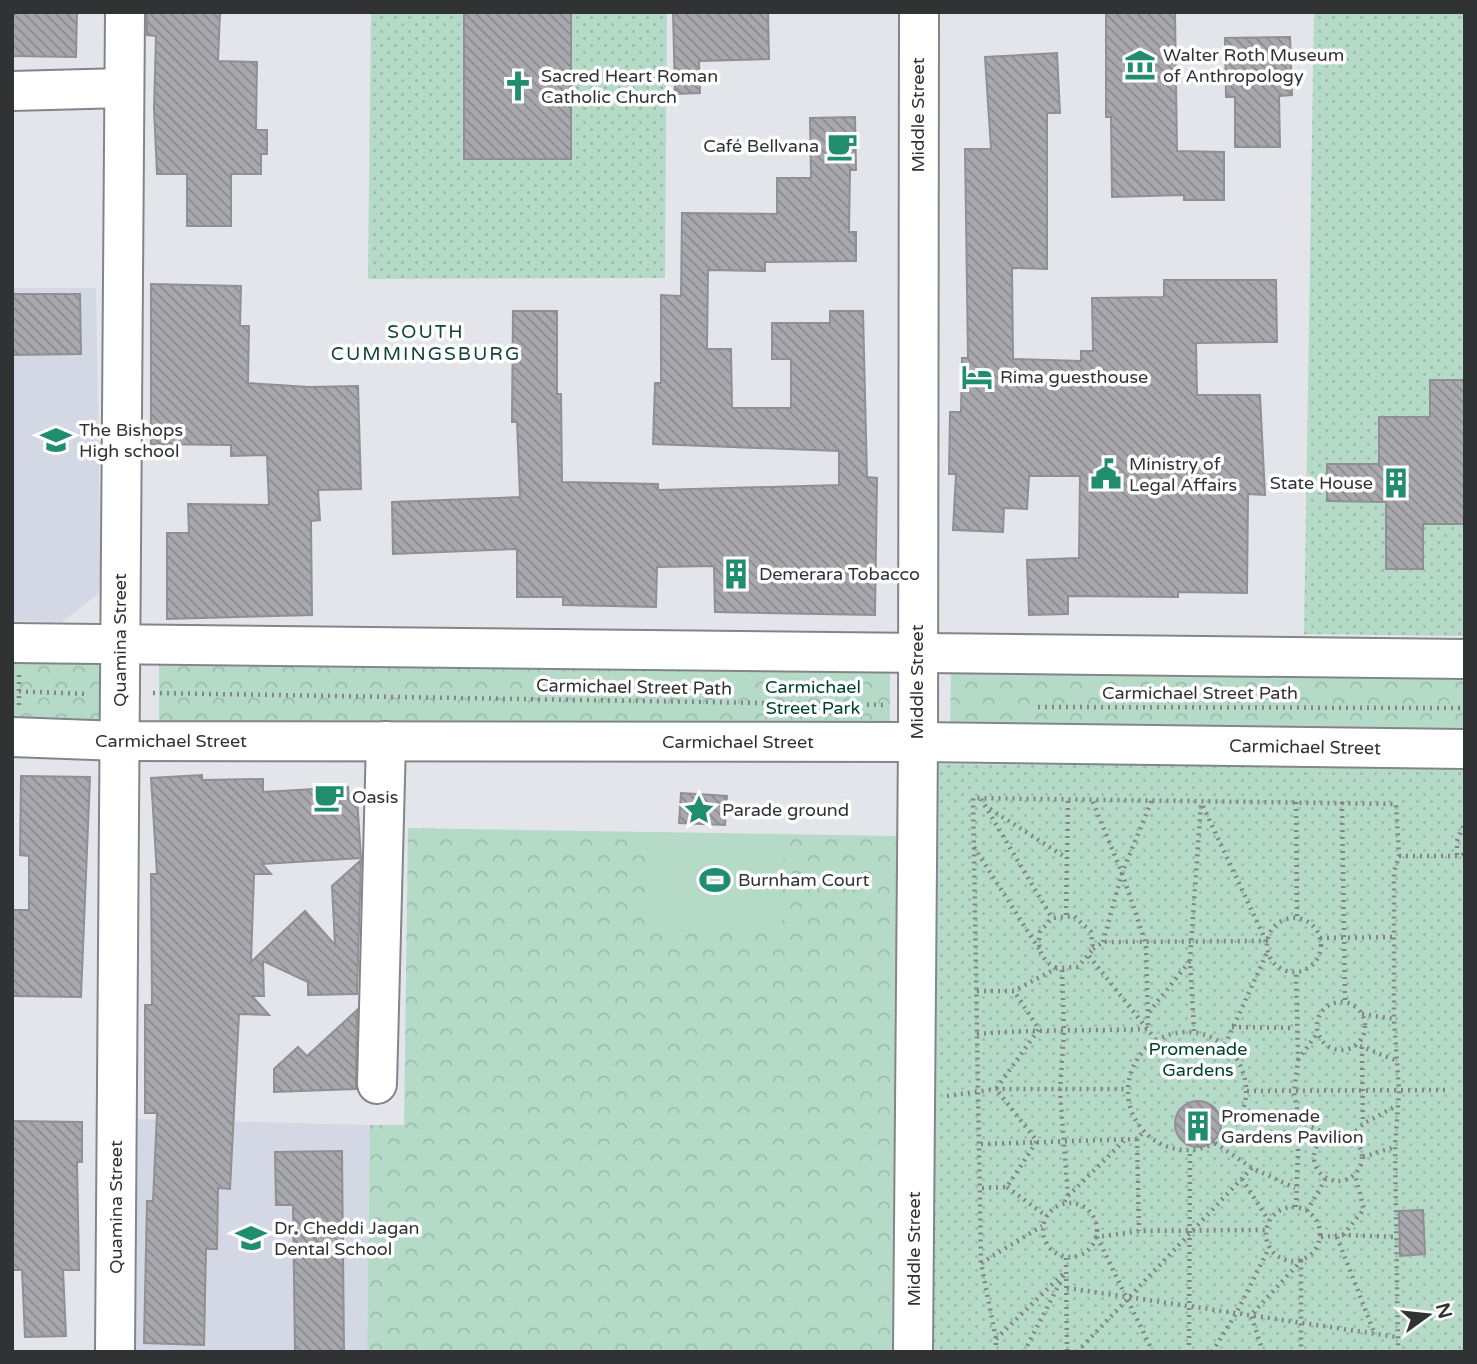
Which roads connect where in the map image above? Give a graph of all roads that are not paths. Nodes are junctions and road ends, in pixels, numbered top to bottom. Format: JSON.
{"nodes":[{"id":1,"x":125,"y":12,"type":"edge"},
{"id":2,"x":919,"y":12,"type":"edge"},
{"id":3,"x":124,"y":88,"type":"junction"},
{"id":4,"x":12,"y":91,"type":"edge"},
{"id":5,"x":16,"y":643,"type":"edge"},
{"id":6,"x":120,"y":644,"type":"junction"},
{"id":7,"x":917,"y":653,"type":"junction"},
{"id":8,"x":1465,"y":659,"type":"edge"},
{"id":9,"x":917,"y":725,"type":"junction"},
{"id":10,"x":16,"y":737,"type":"edge"},
{"id":11,"x":120,"y":741,"type":"junction"},
{"id":12,"x":386,"y":741,"type":"junction"},
{"id":13,"x":1465,"y":749,"type":"edge"},
{"id":14,"x":377,"y":1084,"type":"dead end"},
{"id":15,"x":115,"y":1352,"type":"edge"},
{"id":16,"x":913,"y":1352,"type":"edge"}],
"edges":[{"from":1,"to":3,"type":"street","name":"Quamina Street"},
{"from":2,"to":7,"type":"street","name":"Middle Street"},
{"from":3,"to":4,"type":"street"},
{"from":3,"to":6,"type":"street","name":"Quamina Street"},
{"from":5,"to":6,"type":"street"},
{"from":6,"to":7,"type":"street"},
{"from":6,"to":11,"type":"street","name":"Quamina Street"},
{"from":7,"to":8,"type":"street"},
{"from":7,"to":9,"type":"street","name":"Middle Street"},
{"from":9,"to":12,"type":"street","name":"Carmichael Street"},
{"from":9,"to":13,"type":"street","name":"Carmichael Street"},
{"from":9,"to":16,"type":"street","name":"Middle Street"},
{"from":10,"to":11,"type":"street","name":"Carmichael Street"},
{"from":11,"to":12,"type":"street","name":"Carmichael Street"},
{"from":11,"to":15,"type":"street","name":"Quamina Street"},
{"from":12,"to":14,"type":"street"}]}
